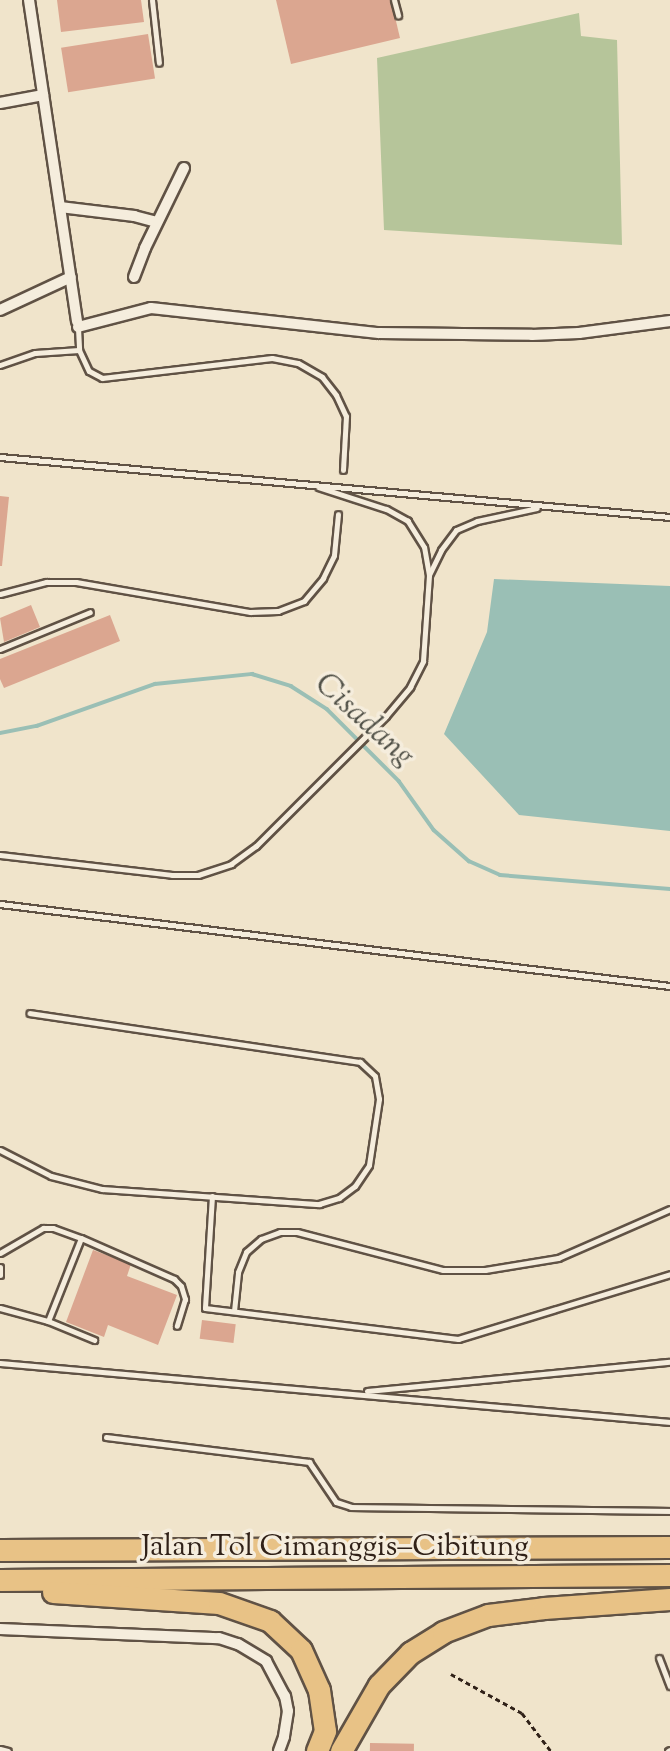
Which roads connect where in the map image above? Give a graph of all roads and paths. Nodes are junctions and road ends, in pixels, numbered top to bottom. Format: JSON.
{"nodes":[{"id":1,"x":29,"y":0,"type":"edge"},
{"id":2,"x":152,"y":0,"type":"edge"},
{"id":3,"x":394,"y":0,"type":"edge"},
{"id":4,"x":398,"y":15,"type":"dead end"},
{"id":5,"x":159,"y":63,"type":"dead end"},
{"id":6,"x":43,"y":95,"type":"junction"},
{"id":7,"x":0,"y":103,"type":"edge"},
{"id":8,"x":184,"y":167,"type":"dead end"},
{"id":9,"x":60,"y":207,"type":"junction"},
{"id":10,"x":156,"y":222,"type":"junction"},
{"id":11,"x":71,"y":277,"type":"junction"},
{"id":12,"x":134,"y":277,"type":"dead end"},
{"id":13,"x":0,"y":310,"type":"edge"},
{"id":14,"x":670,"y":321,"type":"edge"},
{"id":15,"x":77,"y":324,"type":"junction"},
{"id":16,"x":79,"y":351,"type":"junction"},
{"id":17,"x":0,"y":365,"type":"edge"},
{"id":18,"x":0,"y":457,"type":"edge"},
{"id":19,"x":343,"y":470,"type":"dead end"},
{"id":20,"x":318,"y":487,"type":"junction"},
{"id":21,"x":544,"y":506,"type":"junction"},
{"id":22,"x":338,"y":514,"type":"dead end"},
{"id":23,"x":670,"y":517,"type":"edge"},
{"id":24,"x":429,"y":575,"type":"junction"},
{"id":25,"x":0,"y":594,"type":"edge"},
{"id":26,"x":90,"y":612,"type":"dead end"},
{"id":27,"x":0,"y":649,"type":"edge"},
{"id":28,"x":0,"y":855,"type":"edge"},
{"id":29,"x":0,"y":904,"type":"edge"},
{"id":30,"x":670,"y":986,"type":"edge"},
{"id":31,"x":30,"y":1013,"type":"dead end"},
{"id":32,"x":0,"y":1150,"type":"edge"},
{"id":33,"x":212,"y":1196,"type":"junction"},
{"id":34,"x":670,"y":1209,"type":"edge"},
{"id":35,"x":81,"y":1238,"type":"junction"},
{"id":36,"x":0,"y":1253,"type":"edge"},
{"id":37,"x":0,"y":1267,"type":"edge"},
{"id":38,"x":670,"y":1274,"type":"edge"},
{"id":39,"x":0,"y":1275,"type":"edge"},
{"id":40,"x":0,"y":1308,"type":"edge"},
{"id":41,"x":234,"y":1311,"type":"junction"},
{"id":42,"x":48,"y":1321,"type":"junction"},
{"id":43,"x":177,"y":1326,"type":"dead end"},
{"id":44,"x":94,"y":1340,"type":"dead end"},
{"id":45,"x":670,"y":1362,"type":"edge"},
{"id":46,"x":0,"y":1363,"type":"edge"},
{"id":47,"x":351,"y":1392,"type":"junction"},
{"id":48,"x":670,"y":1422,"type":"edge"},
{"id":49,"x":106,"y":1437,"type":"dead end"},
{"id":50,"x":670,"y":1510,"type":"edge"},
{"id":51,"x":670,"y":1547,"type":"edge"},
{"id":52,"x":0,"y":1550,"type":"edge"},
{"id":53,"x":670,"y":1575,"type":"edge"},
{"id":54,"x":0,"y":1580,"type":"edge"},
{"id":55,"x":0,"y":1588,"type":"edge"},
{"id":56,"x":670,"y":1599,"type":"edge"},
{"id":57,"x":0,"y":1629,"type":"edge"},
{"id":58,"x":659,"y":1658,"type":"dead end"},
{"id":59,"x":451,"y":1674,"type":"dead end"},
{"id":60,"x":670,"y":1686,"type":"edge"},
{"id":61,"x":0,"y":1749,"type":"edge"},
{"id":62,"x":8,"y":1751,"type":"edge"},
{"id":63,"x":278,"y":1751,"type":"edge"},
{"id":64,"x":317,"y":1751,"type":"edge"},
{"id":65,"x":341,"y":1751,"type":"edge"},
{"id":66,"x":551,"y":1751,"type":"edge"}],
"edges":[{"from":1,"to":6,"type":"street"},
{"from":2,"to":5,"type":"lane"},
{"from":3,"to":4,"type":"lane"},
{"from":6,"to":7,"type":"street"},
{"from":6,"to":9,"type":"street"},
{"from":8,"to":10,"type":"street"},
{"from":9,"to":10,"type":"street"},
{"from":9,"to":11,"type":"street"},
{"from":10,"to":12,"type":"street"},
{"from":11,"to":13,"type":"street"},
{"from":11,"to":15,"type":"street"},
{"from":14,"to":15,"type":"street"},
{"from":15,"to":16,"type":"lane"},
{"from":16,"to":17,"type":"lane"},
{"from":16,"to":19,"type":"lane"},
{"from":18,"to":20,"type":"lane"},
{"from":20,"to":21,"type":"lane"},
{"from":20,"to":24,"type":"lane"},
{"from":21,"to":23,"type":"lane"},
{"from":21,"to":24,"type":"lane"},
{"from":22,"to":25,"type":"lane"},
{"from":24,"to":28,"type":"lane"},
{"from":26,"to":27,"type":"lane"},
{"from":29,"to":30,"type":"lane"},
{"from":31,"to":33,"type":"lane"},
{"from":32,"to":33,"type":"lane"},
{"from":33,"to":41,"type":"lane"},
{"from":34,"to":41,"type":"lane"},
{"from":35,"to":36,"type":"lane"},
{"from":35,"to":42,"type":"lane"},
{"from":35,"to":43,"type":"lane"},
{"from":37,"to":39,"type":"lane"},
{"from":38,"to":41,"type":"lane"},
{"from":40,"to":42,"type":"lane"},
{"from":42,"to":44,"type":"lane"},
{"from":45,"to":47,"type":"lane"},
{"from":46,"to":47,"type":"lane"},
{"from":47,"to":48,"type":"lane"},
{"from":49,"to":50,"type":"lane"},
{"from":51,"to":52,"type":"highway","name":"Jalan Tol Cimanggis–Cibitung"},
{"from":53,"to":54,"type":"highway","name":"Jalan Tol Cimanggis–Cibitung"},
{"from":55,"to":64,"type":"highway"},
{"from":56,"to":65,"type":"highway"},
{"from":57,"to":63,"type":"street"},
{"from":58,"to":60,"type":"lane"},
{"from":59,"to":66,"type":"path"},
{"from":61,"to":62,"type":"lane"}]}
